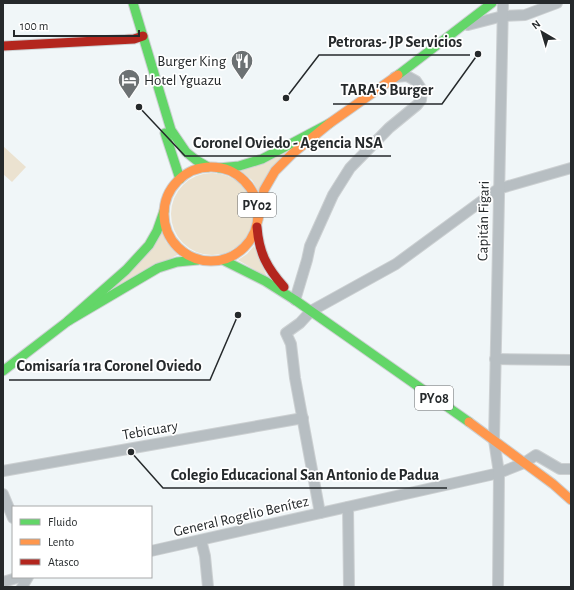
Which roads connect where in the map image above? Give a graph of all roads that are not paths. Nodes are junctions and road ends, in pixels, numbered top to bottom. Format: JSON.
{"nodes":[{"id":1,"x":124,"y":3,"type":"edge"},
{"id":2,"x":133,"y":3,"type":"edge"},
{"id":3,"x":492,"y":3,"type":"edge"},
{"id":4,"x":503,"y":3,"type":"edge"},
{"id":5,"x":557,"y":3,"type":"edge"},
{"id":6,"x":502,"y":16,"type":"junction"},
{"id":7,"x":462,"y":26,"type":"junction"},
{"id":8,"x":134,"y":33,"type":"junction"},
{"id":9,"x":3,"y":46,"type":"edge"},
{"id":10,"x":395,"y":77,"type":"junction"},
{"id":11,"x":330,"y":123,"type":"junction"},
{"id":12,"x":208,"y":167,"type":"junction"},
{"id":13,"x":219,"y":168,"type":"junction"},
{"id":14,"x":571,"y":168,"type":"edge"},
{"id":15,"x":180,"y":179,"type":"junction"},
{"id":16,"x":498,"y":189,"type":"junction"},
{"id":17,"x":164,"y":210,"type":"junction"},
{"id":18,"x":257,"y":223,"type":"junction"},
{"id":19,"x":198,"y":260,"type":"junction"},
{"id":20,"x":224,"y":260,"type":"junction"},
{"id":21,"x":295,"y":300,"type":"junction"},
{"id":22,"x":310,"y":311,"type":"junction"},
{"id":23,"x":68,"y":321,"type":"junction"},
{"id":24,"x":495,"y":359,"type":"junction"},
{"id":25,"x":571,"y":360,"type":"edge"},
{"id":26,"x":3,"y":371,"type":"edge"},
{"id":27,"x":303,"y":418,"type":"junction"},
{"id":28,"x":494,"y":440,"type":"junction"},
{"id":29,"x":524,"y":463,"type":"junction"},
{"id":30,"x":571,"y":469,"type":"edge"},
{"id":31,"x":3,"y":471,"type":"edge"},
{"id":32,"x":499,"y":473,"type":"junction"},
{"id":33,"x":3,"y":494,"type":"edge"},
{"id":34,"x":571,"y":500,"type":"edge"},
{"id":35,"x":348,"y":507,"type":"junction"},
{"id":36,"x":320,"y":513,"type":"junction"},
{"id":37,"x":12,"y":516,"type":"edge"},
{"id":38,"x":201,"y":540,"type":"junction"},
{"id":39,"x":152,"y":551,"type":"edge"},
{"id":40,"x":17,"y":578,"type":"edge"},
{"id":41,"x":27,"y":578,"type":"edge"},
{"id":42,"x":3,"y":582,"type":"edge"},
{"id":43,"x":22,"y":587,"type":"edge"},
{"id":44,"x":208,"y":587,"type":"edge"},
{"id":45,"x":349,"y":587,"type":"edge"},
{"id":46,"x":498,"y":587,"type":"edge"}],
"edges":[{"from":1,"to":8,"type":"main road"},
{"from":2,"to":8,"type":"main road"},
{"from":3,"to":7,"type":"main road","number":"PY02"},
{"from":4,"to":6,"type":"street","name":"Capitán Figari"},
{"from":5,"to":6,"type":"street"},
{"from":6,"to":7,"type":"street"},
{"from":6,"to":16,"type":"street","name":"Capitán Figari"},
{"from":7,"to":10,"type":"main road","number":"PY02"},
{"from":8,"to":9,"type":"main road"},
{"from":8,"to":12,"type":"main road"},
{"from":8,"to":15,"type":"main road"},
{"from":10,"to":11,"type":"main road","number":"PY02"},
{"from":10,"to":21,"type":"street"},
{"from":11,"to":13,"type":"main road","number":"PY02"},
{"from":11,"to":18,"type":"main road","number":"PY02"},
{"from":12,"to":13,"type":"main road","number":"PY02"},
{"from":12,"to":15,"type":"main road","number":"PY02"},
{"from":13,"to":18,"type":"main road","number":"PY02"},
{"from":14,"to":16,"type":"street"},
{"from":15,"to":17,"type":"main road","number":"PY02"},
{"from":16,"to":22,"type":"street"},
{"from":16,"to":24,"type":"street","name":"Capitán Figari"},
{"from":17,"to":19,"type":"main road","number":"PY02"},
{"from":17,"to":23,"type":"main road","number":"PY02"},
{"from":18,"to":20,"type":"main road","number":"PY02"},
{"from":18,"to":21,"type":"main road","number":"PY08"},
{"from":19,"to":20,"type":"main road","number":"PY02"},
{"from":19,"to":23,"type":"main road","number":"PY02"},
{"from":20,"to":21,"type":"main road","number":"PY08"},
{"from":21,"to":22,"type":"main road","number":"PY08"},
{"from":22,"to":27,"type":"street"},
{"from":22,"to":28,"type":"main road","number":"PY08"},
{"from":23,"to":26,"type":"main road","number":"PY02"},
{"from":24,"to":25,"type":"street"},
{"from":24,"to":28,"type":"street","name":"Capitán Figari"},
{"from":27,"to":31,"type":"street","name":"Tebicuary"},
{"from":27,"to":36,"type":"street"},
{"from":28,"to":29,"type":"main road","number":"PY08"},
{"from":28,"to":32,"type":"street","name":"Capitán Figari"},
{"from":29,"to":30,"type":"street","name":"General Rogelio Benítez"},
{"from":29,"to":32,"type":"street","name":"General Rogelio Benítez"},
{"from":29,"to":34,"type":"main road","number":"PY08"},
{"from":32,"to":35,"type":"street","name":"General Rogelio Benítez"},
{"from":32,"to":46,"type":"street","name":"Capitán Figari"},
{"from":33,"to":37,"type":"street"},
{"from":35,"to":36,"type":"street","name":"General Rogelio Benítez"},
{"from":35,"to":45,"type":"street"},
{"from":36,"to":38,"type":"street","name":"General Rogelio Benítez"},
{"from":38,"to":39,"type":"street","name":"General Rogelio Benítez"},
{"from":38,"to":44,"type":"street"},
{"from":40,"to":42,"type":"street"},
{"from":41,"to":43,"type":"street"}]}
